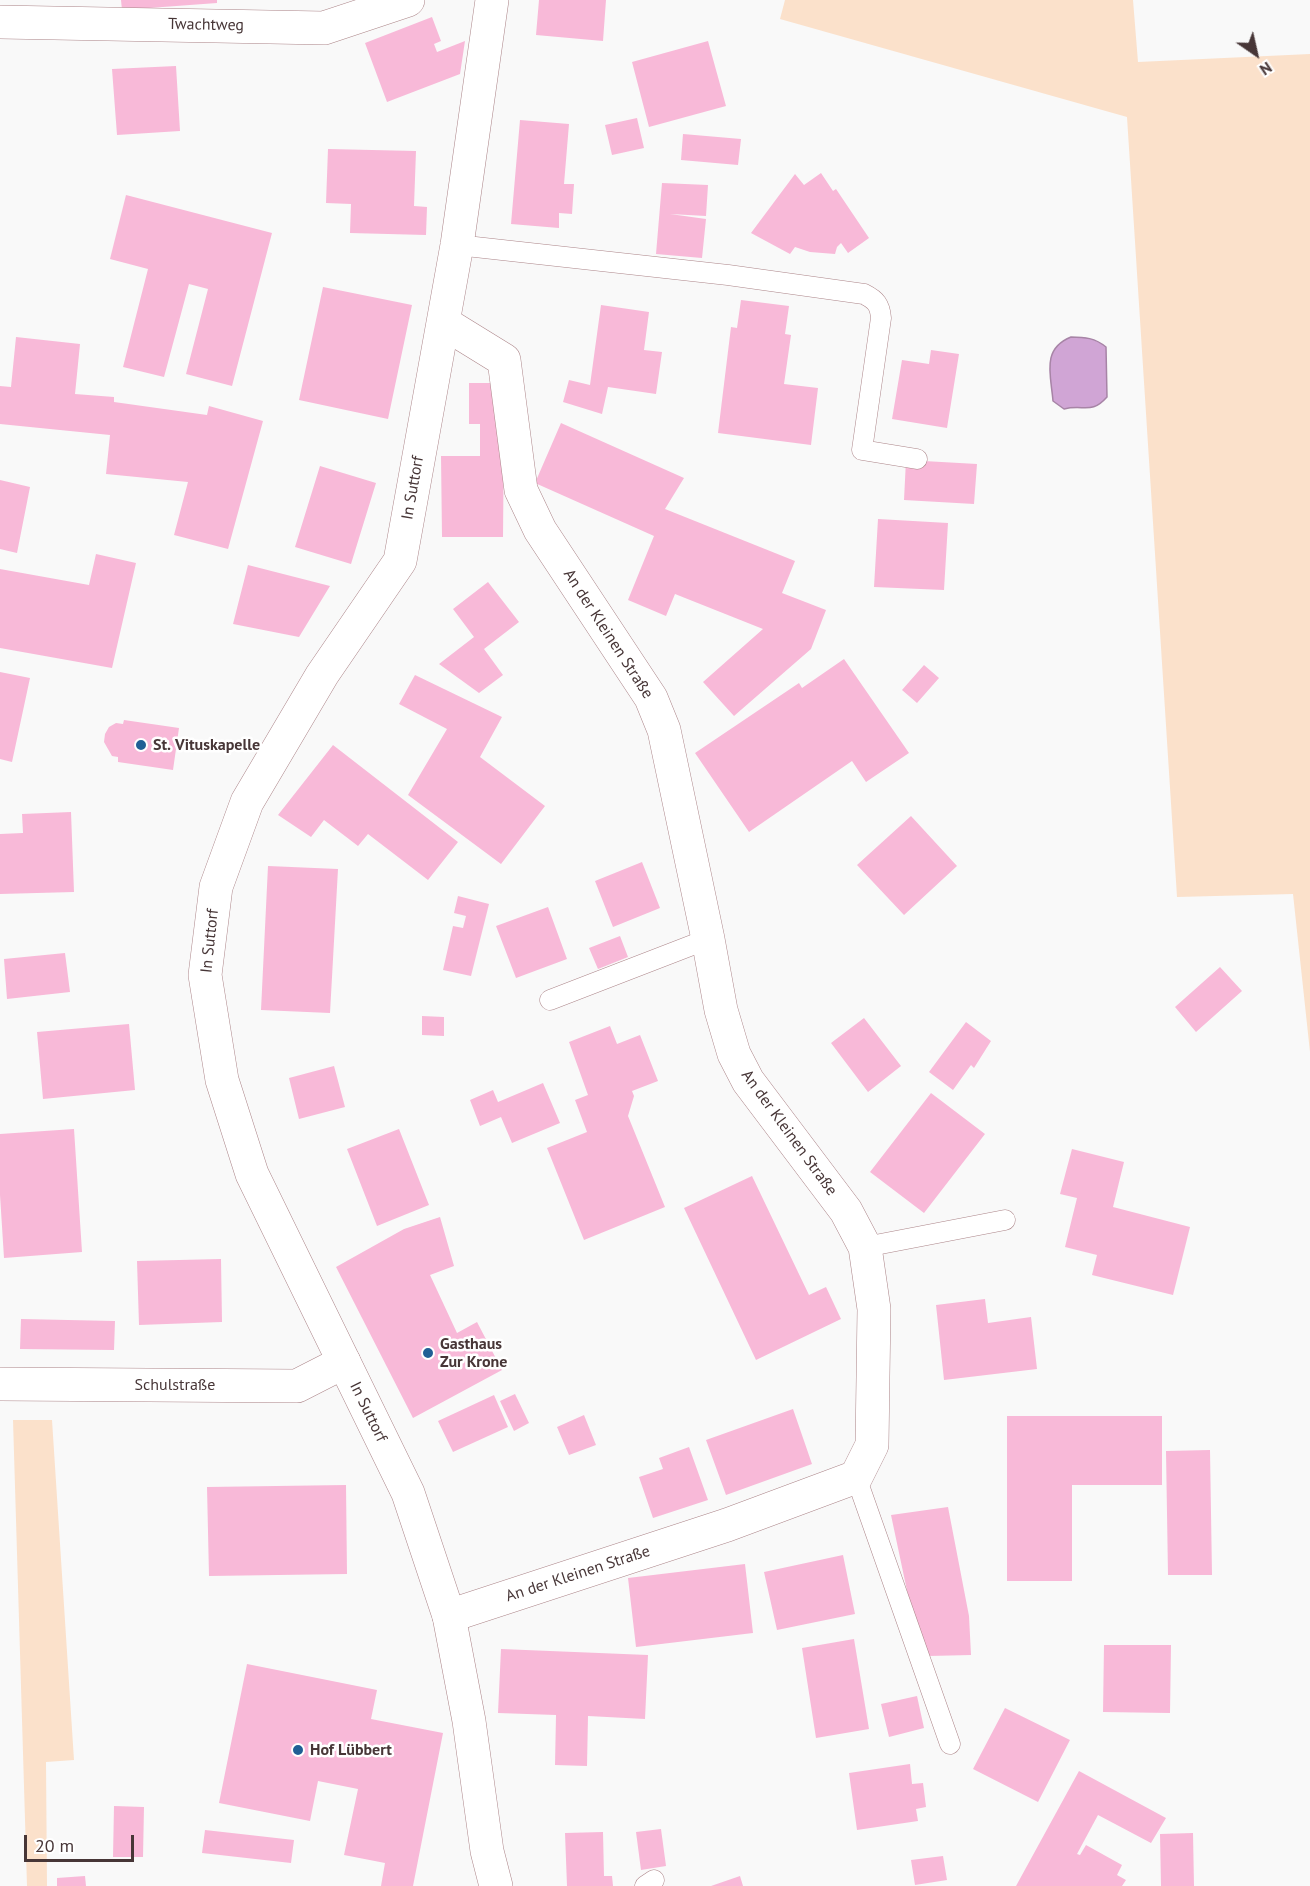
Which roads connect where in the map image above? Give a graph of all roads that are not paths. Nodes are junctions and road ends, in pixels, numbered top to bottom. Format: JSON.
{"nodes":[{"id":1,"x":408,"y":0,"type":"edge"},
{"id":2,"x":492,"y":0,"type":"edge"},
{"id":3,"x":0,"y":22,"type":"edge"},
{"id":4,"x":457,"y":245,"type":"junction"},
{"id":5,"x":444,"y":323,"type":"junction"},
{"id":6,"x":917,"y":459,"type":"dead end"},
{"id":7,"x":708,"y":939,"type":"junction"},
{"id":8,"x":550,"y":1000,"type":"dead end"},
{"id":9,"x":1005,"y":1220,"type":"dead end"},
{"id":10,"x":865,"y":1247,"type":"junction"},
{"id":11,"x":344,"y":1362,"type":"junction"},
{"id":12,"x":0,"y":1384,"type":"edge"},
{"id":13,"x":856,"y":1477,"type":"junction"},
{"id":14,"x":449,"y":1616,"type":"junction"},
{"id":15,"x":950,"y":1744,"type":"dead end"},
{"id":16,"x":496,"y":1886,"type":"edge"}],
"edges":[{"from":1,"to":3,"type":"street","name":"Twachtweg"},
{"from":2,"to":4,"type":"street","name":"In Suttorf"},
{"from":4,"to":5,"type":"street","name":"In Suttorf"},
{"from":4,"to":6,"type":"lane"},
{"from":5,"to":7,"type":"street","name":"An der Kleinen Straße"},
{"from":5,"to":11,"type":"street","name":"In Suttorf"},
{"from":7,"to":8,"type":"lane"},
{"from":7,"to":10,"type":"street","name":"An der Kleinen Straße"},
{"from":9,"to":10,"type":"lane"},
{"from":10,"to":13,"type":"street","name":"An der Kleinen Straße"},
{"from":11,"to":12,"type":"street","name":"Schulstraße"},
{"from":11,"to":14,"type":"street","name":"In Suttorf"},
{"from":13,"to":14,"type":"street","name":"An der Kleinen Straße"},
{"from":13,"to":15,"type":"lane"},
{"from":14,"to":16,"type":"street","name":"In Suttorf"}]}
